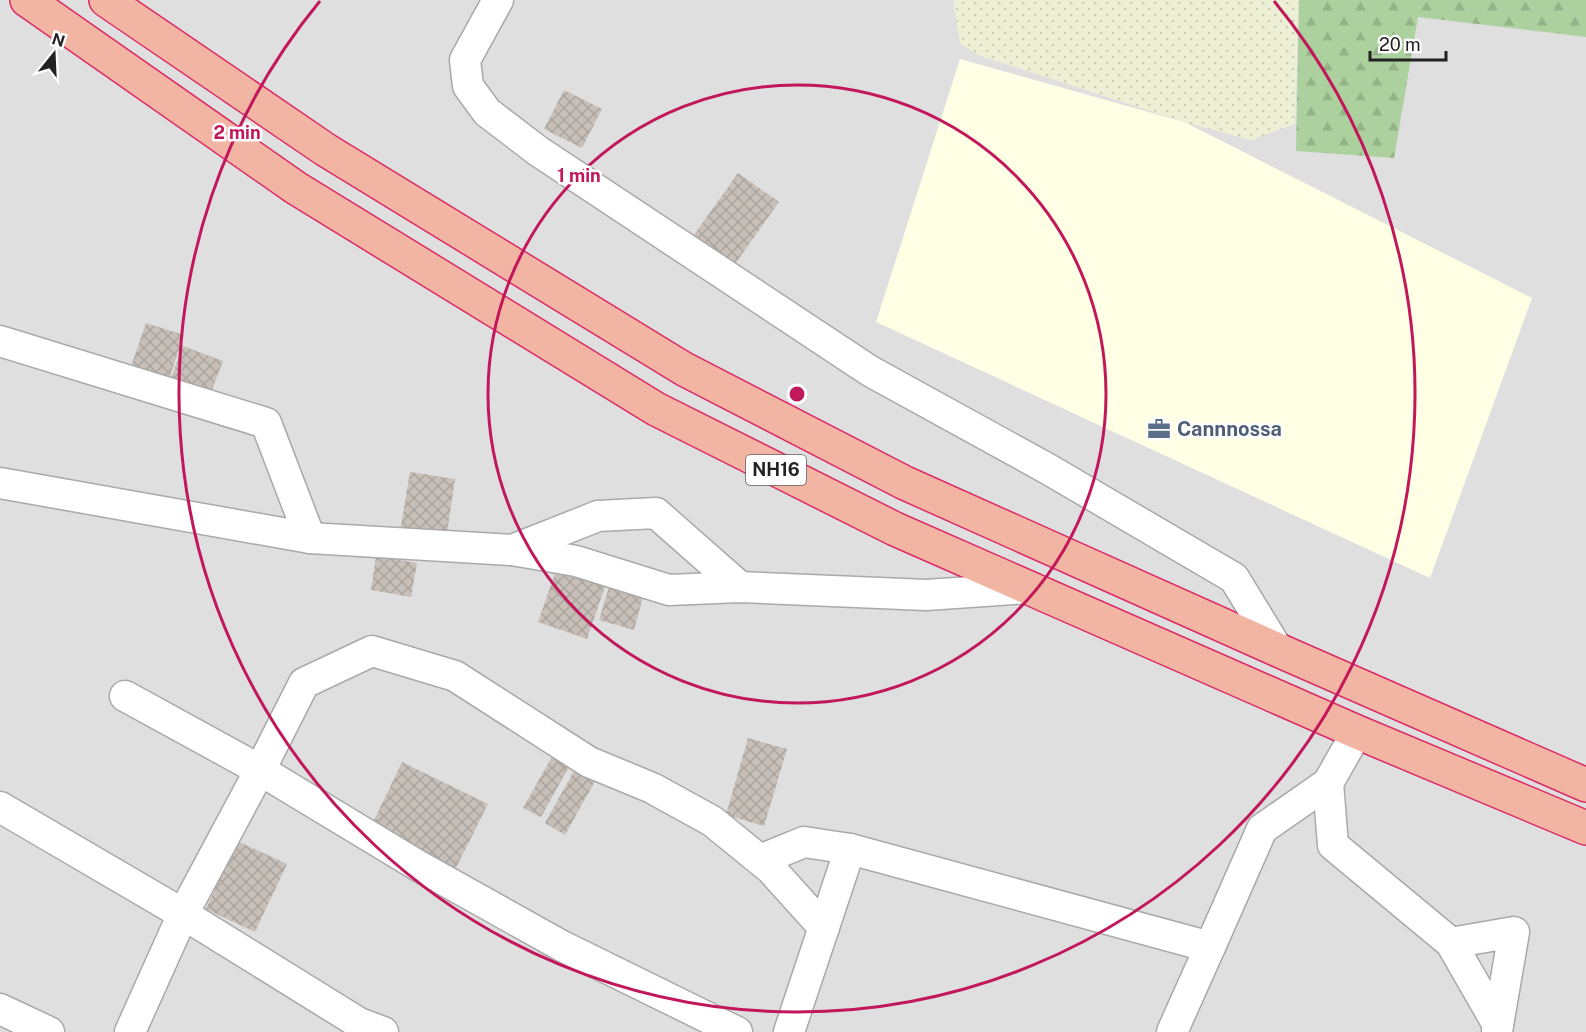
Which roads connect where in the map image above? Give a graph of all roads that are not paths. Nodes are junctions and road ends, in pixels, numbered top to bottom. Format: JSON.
{"nodes":[{"id":1,"x":27,"y":0,"type":"edge"},
{"id":2,"x":106,"y":0,"type":"edge"},
{"id":3,"x":498,"y":0,"type":"edge"},
{"id":4,"x":0,"y":341,"type":"edge"},
{"id":5,"x":0,"y":483,"type":"edge"},
{"id":6,"x":310,"y":538,"type":"junction"},
{"id":7,"x":512,"y":550,"type":"junction"},
{"id":8,"x":740,"y":587,"type":"junction"},
{"id":9,"x":1030,"y":588,"type":"junction"},
{"id":10,"x":1278,"y":650,"type":"junction"},
{"id":11,"x":125,"y":696,"type":"dead end"},
{"id":12,"x":1357,"y":732,"type":"junction"},
{"id":13,"x":261,"y":770,"type":"junction"},
{"id":14,"x":1328,"y":783,"type":"junction"},
{"id":15,"x":1586,"y":785,"type":"edge"},
{"id":16,"x":0,"y":807,"type":"edge"},
{"id":17,"x":1586,"y":828,"type":"edge"},
{"id":18,"x":850,"y":849,"type":"junction"},
{"id":19,"x":760,"y":860,"type":"junction"},
{"id":20,"x":183,"y":914,"type":"junction"},
{"id":21,"x":824,"y":928,"type":"junction"},
{"id":22,"x":1450,"y":943,"type":"junction"},
{"id":23,"x":1209,"y":947,"type":"junction"},
{"id":24,"x":0,"y":1009,"type":"edge"},
{"id":25,"x":1497,"y":1028,"type":"edge"},
{"id":26,"x":49,"y":1032,"type":"edge"},
{"id":27,"x":130,"y":1032,"type":"edge"},
{"id":28,"x":383,"y":1032,"type":"edge"},
{"id":29,"x":737,"y":1032,"type":"edge"},
{"id":30,"x":789,"y":1032,"type":"edge"},
{"id":31,"x":1172,"y":1032,"type":"edge"}],
"edges":[{"from":1,"to":9,"type":"highway","number":"NH16"},
{"from":2,"to":10,"type":"highway","number":"NH16"},
{"from":3,"to":10,"type":"street"},
{"from":4,"to":6,"type":"street"},
{"from":5,"to":6,"type":"street"},
{"from":6,"to":7,"type":"street"},
{"from":7,"to":8,"type":"street"},
{"from":7,"to":8,"type":"street"},
{"from":8,"to":9,"type":"street"},
{"from":9,"to":12,"type":"highway","number":"NH16"},
{"from":10,"to":15,"type":"highway","number":"NH16"},
{"from":11,"to":13,"type":"street"},
{"from":12,"to":14,"type":"street"},
{"from":12,"to":17,"type":"highway","number":"NH16"},
{"from":13,"to":19,"type":"street"},
{"from":13,"to":20,"type":"street"},
{"from":13,"to":29,"type":"street"},
{"from":14,"to":22,"type":"street"},
{"from":14,"to":23,"type":"street"},
{"from":16,"to":20,"type":"street"},
{"from":18,"to":19,"type":"street"},
{"from":18,"to":21,"type":"street"},
{"from":18,"to":23,"type":"street"},
{"from":19,"to":21,"type":"street"},
{"from":20,"to":27,"type":"street"},
{"from":20,"to":28,"type":"street"},
{"from":21,"to":30,"type":"street"},
{"from":22,"to":25,"type":"street"},
{"from":22,"to":25,"type":"street"},
{"from":23,"to":31,"type":"street"},
{"from":24,"to":26,"type":"street"}]}
